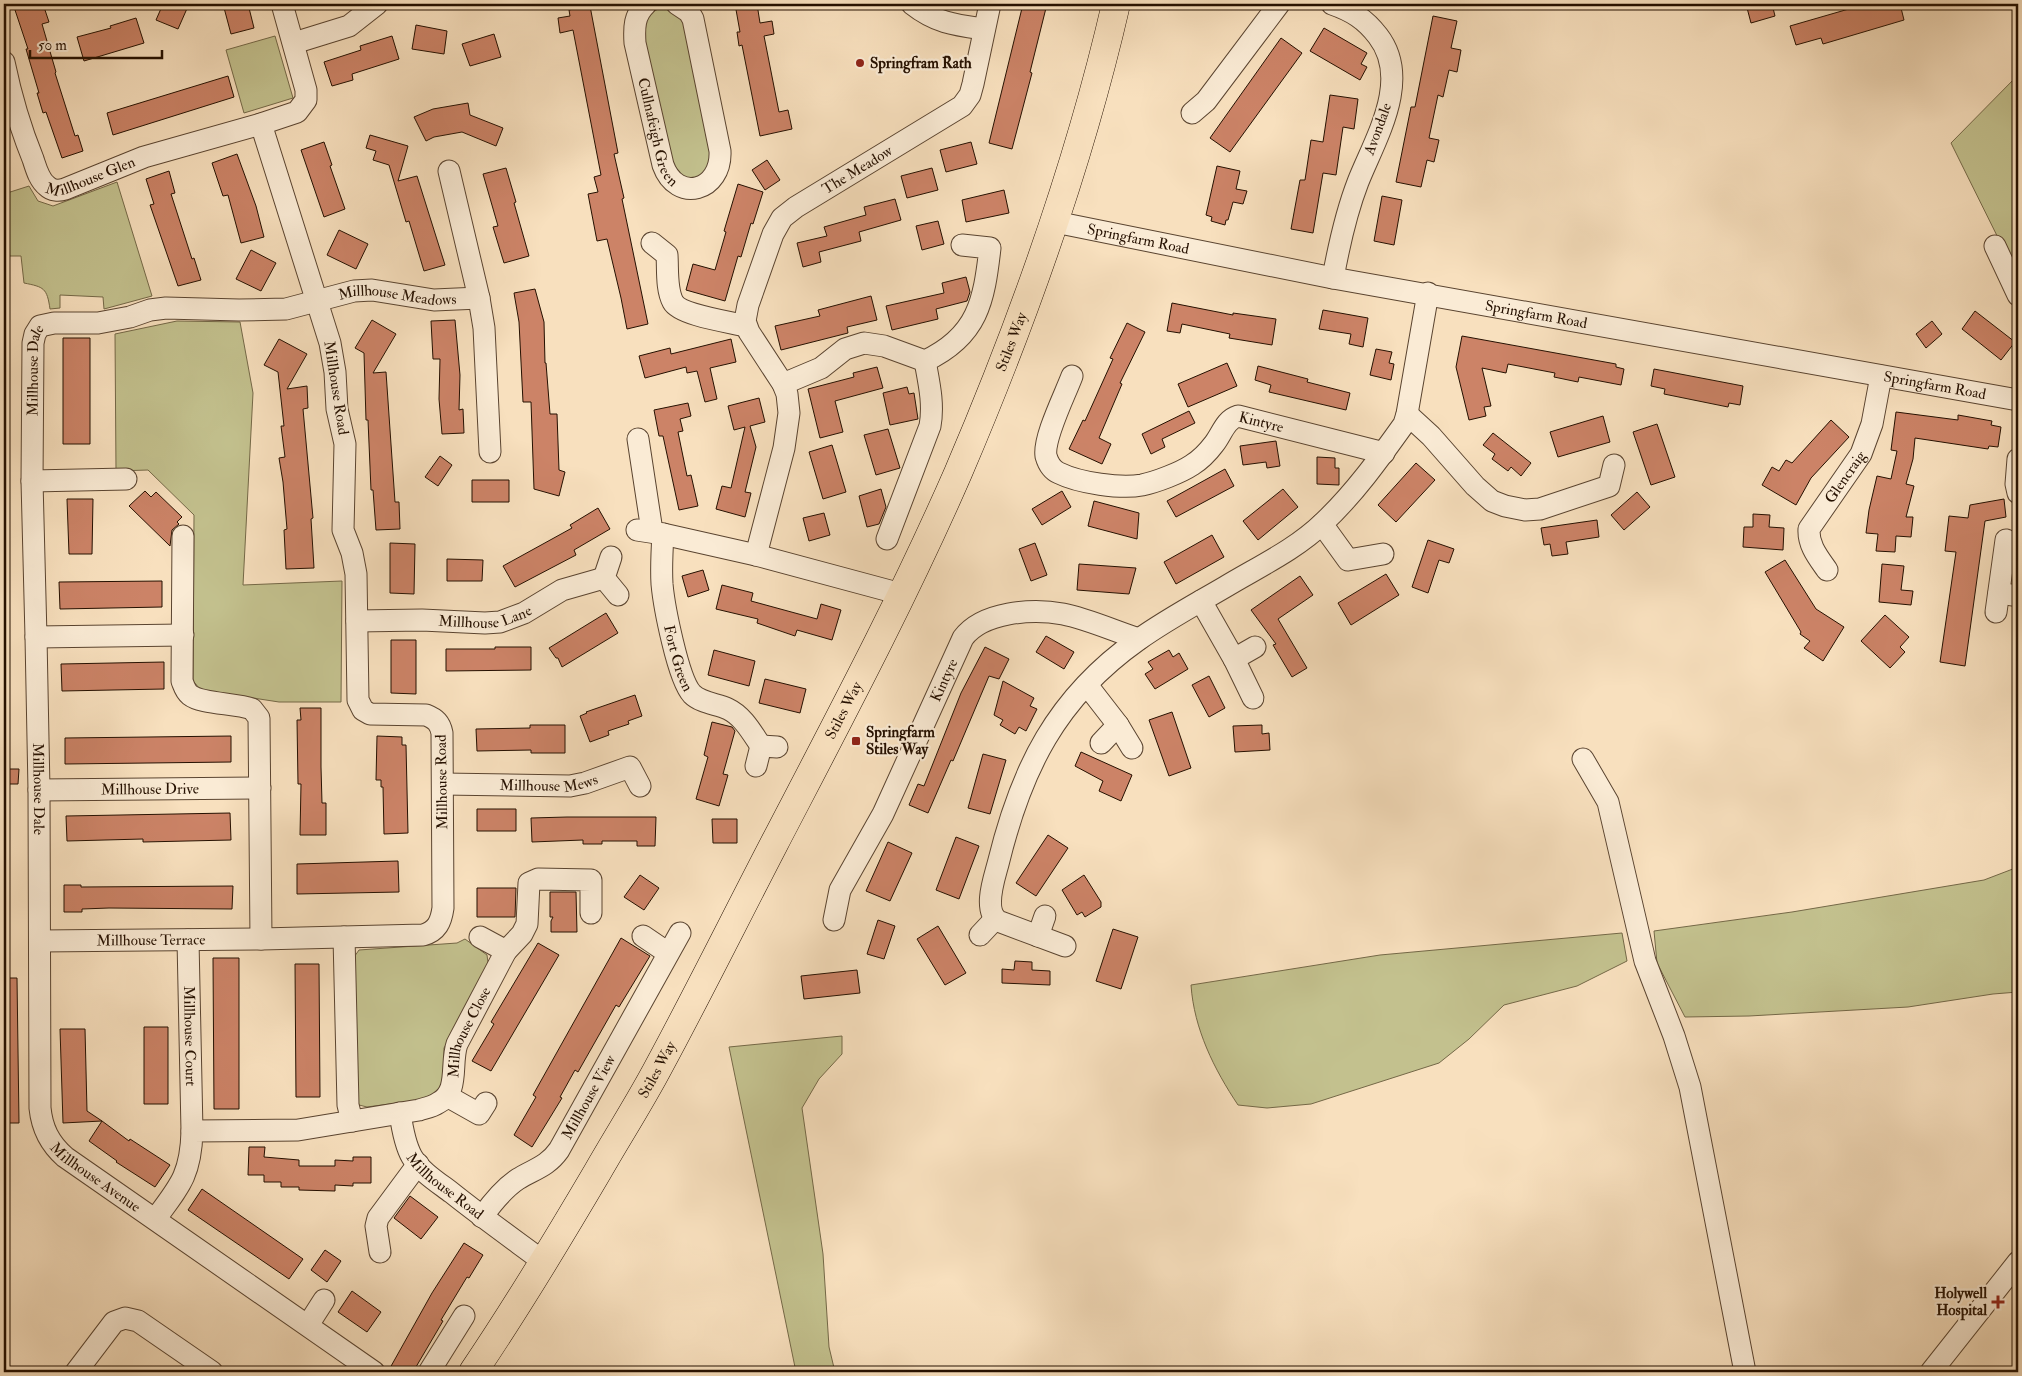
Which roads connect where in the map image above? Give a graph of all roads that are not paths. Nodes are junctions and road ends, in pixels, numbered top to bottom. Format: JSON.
{"nodes":[{"id":1,"x":282,"y":4,"type":"edge"},
{"id":2,"x":377,"y":4,"type":"edge"},
{"id":3,"x":646,"y":4,"type":"edge"},
{"id":4,"x":678,"y":4,"type":"edge"},
{"id":5,"x":912,"y":4,"type":"edge"},
{"id":6,"x":990,"y":4,"type":"edge"},
{"id":7,"x":1116,"y":4,"type":"edge"},
{"id":8,"x":1279,"y":4,"type":"edge"},
{"id":9,"x":1332,"y":4,"type":"edge"},
{"id":10,"x":984,"y":29,"type":"junction"},
{"id":11,"x":294,"y":44,"type":"junction"},
{"id":12,"x":4,"y":62,"type":"edge"},
{"id":13,"x":1192,"y":113,"type":"dead end"},
{"id":14,"x":261,"y":124,"type":"junction"},
{"id":15,"x":449,"y":171,"type":"dead end"},
{"id":16,"x":1054,"y":222,"type":"junction"},
{"id":17,"x":652,"y":243,"type":"dead end"},
{"id":18,"x":962,"y":245,"type":"dead end"},
{"id":19,"x":1995,"y":246,"type":"dead end"},
{"id":20,"x":1333,"y":278,"type":"junction"},
{"id":21,"x":1428,"y":293,"type":"junction"},
{"id":22,"x":2018,"y":295,"type":"edge"},
{"id":23,"x":480,"y":298,"type":"junction"},
{"id":24,"x":316,"y":300,"type":"junction"},
{"id":25,"x":746,"y":326,"type":"junction"},
{"id":26,"x":925,"y":361,"type":"junction"},
{"id":27,"x":1072,"y":376,"type":"dead end"},
{"id":28,"x":1881,"y":376,"type":"junction"},
{"id":29,"x":783,"y":384,"type":"junction"},
{"id":30,"x":2018,"y":400,"type":"edge"},
{"id":31,"x":1407,"y":414,"type":"junction"},
{"id":32,"x":638,"y":439,"type":"dead end"},
{"id":33,"x":490,"y":452,"type":"dead end"},
{"id":34,"x":1384,"y":453,"type":"junction"},
{"id":35,"x":2018,"y":459,"type":"edge"},
{"id":36,"x":1614,"y":465,"type":"dead end"},
{"id":37,"x":126,"y":479,"type":"dead end"},
{"id":38,"x":32,"y":481,"type":"junction"},
{"id":39,"x":2018,"y":493,"type":"edge"},
{"id":40,"x":1322,"y":524,"type":"junction"},
{"id":41,"x":651,"y":532,"type":"junction"},
{"id":42,"x":183,"y":536,"type":"dead end"},
{"id":43,"x":887,"y":539,"type":"dead end"},
{"id":44,"x":2006,"y":540,"type":"dead end"},
{"id":45,"x":1383,"y":554,"type":"dead end"},
{"id":46,"x":756,"y":555,"type":"junction"},
{"id":47,"x":611,"y":557,"type":"dead end"},
{"id":48,"x":1827,"y":570,"type":"dead end"},
{"id":49,"x":604,"y":578,"type":"junction"},
{"id":50,"x":901,"y":594,"type":"junction"},
{"id":51,"x":618,"y":595,"type":"dead end"},
{"id":52,"x":2004,"y":600,"type":"edge"},
{"id":53,"x":1201,"y":601,"type":"junction"},
{"id":54,"x":357,"y":621,"type":"junction"},
{"id":55,"x":183,"y":635,"type":"junction"},
{"id":56,"x":36,"y":637,"type":"junction"},
{"id":57,"x":1139,"y":639,"type":"junction"},
{"id":58,"x":1255,"y":647,"type":"dead end"},
{"id":59,"x":1234,"y":659,"type":"junction"},
{"id":60,"x":1087,"y":685,"type":"junction"},
{"id":61,"x":1253,"y":698,"type":"dead end"},
{"id":62,"x":1118,"y":725,"type":"junction"},
{"id":63,"x":1101,"y":743,"type":"dead end"},
{"id":64,"x":1132,"y":748,"type":"dead end"},
{"id":65,"x":764,"y":753,"type":"dead end"},
{"id":66,"x":1583,"y":759,"type":"dead end"},
{"id":67,"x":443,"y":784,"type":"junction"},
{"id":68,"x":640,"y":786,"type":"dead end"},
{"id":69,"x":260,"y":788,"type":"junction"},
{"id":70,"x":39,"y":790,"type":"junction"},
{"id":71,"x":591,"y":913,"type":"dead end"},
{"id":72,"x":1045,"y":916,"type":"dead end"},
{"id":73,"x":995,"y":919,"type":"junction"},
{"id":74,"x":834,"y":920,"type":"dead end"},
{"id":75,"x":680,"y":933,"type":"dead end"},
{"id":76,"x":980,"y":934,"type":"dead end"},
{"id":77,"x":643,"y":936,"type":"dead end"},
{"id":78,"x":1038,"y":936,"type":"junction"},
{"id":79,"x":344,"y":937,"type":"junction"},
{"id":80,"x":480,"y":937,"type":"dead end"},
{"id":81,"x":261,"y":938,"type":"junction"},
{"id":82,"x":188,"y":940,"type":"junction"},
{"id":83,"x":40,"y":941,"type":"junction"},
{"id":84,"x":1065,"y":946,"type":"dead end"},
{"id":85,"x":506,"y":951,"type":"junction"},
{"id":86,"x":668,"y":953,"type":"junction"},
{"id":87,"x":447,"y":1096,"type":"junction"},
{"id":88,"x":486,"y":1103,"type":"dead end"},
{"id":89,"x":400,"y":1113,"type":"junction"},
{"id":90,"x":352,"y":1121,"type":"junction"},
{"id":91,"x":192,"y":1131,"type":"junction"},
{"id":92,"x":418,"y":1164,"type":"junction"},
{"id":93,"x":482,"y":1216,"type":"junction"},
{"id":94,"x":156,"y":1218,"type":"junction"},
{"id":95,"x":380,"y":1252,"type":"dead end"},
{"id":96,"x":544,"y":1262,"type":"junction"},
{"id":97,"x":2018,"y":1262,"type":"edge"},
{"id":98,"x":324,"y":1300,"type":"dead end"},
{"id":99,"x":464,"y":1316,"type":"dead end"},
{"id":100,"x":308,"y":1325,"type":"junction"},
{"id":101,"x":76,"y":1372,"type":"edge"},
{"id":102,"x":212,"y":1372,"type":"edge"},
{"id":103,"x":374,"y":1372,"type":"edge"},
{"id":104,"x":429,"y":1372,"type":"edge"},
{"id":105,"x":473,"y":1372,"type":"edge"},
{"id":106,"x":1745,"y":1372,"type":"edge"},
{"id":107,"x":1931,"y":1372,"type":"edge"}],
"edges":[{"from":1,"to":11,"type":"street"},
{"from":2,"to":11,"type":"street"},
{"from":3,"to":4,"type":"street","name":"Cullnafeigh Green"},
{"from":5,"to":10,"type":"street"},
{"from":6,"to":10,"type":"street","name":"The Meadow"},
{"from":7,"to":16,"type":"main road","name":"Stiles Way"},
{"from":8,"to":13,"type":"street"},
{"from":9,"to":20,"type":"street","name":"Avondale"},
{"from":10,"to":25,"type":"street","name":"The Meadow"},
{"from":11,"to":14,"type":"street"},
{"from":12,"to":14,"type":"street","name":"Millhouse Glen"},
{"from":14,"to":24,"type":"street","name":"Millhouse Road"},
{"from":15,"to":23,"type":"street","name":"Millhouse Meadows"},
{"from":16,"to":20,"type":"street","name":"Springfarm Road"},
{"from":16,"to":50,"type":"main road","name":"Stiles Way"},
{"from":17,"to":25,"type":"street"},
{"from":18,"to":26,"type":"street"},
{"from":19,"to":22,"type":"street"},
{"from":20,"to":21,"type":"street","name":"Springfarm Road"},
{"from":21,"to":28,"type":"street","name":"Springfarm Road"},
{"from":21,"to":31,"type":"street"},
{"from":23,"to":24,"type":"street","name":"Millhouse Meadows"},
{"from":23,"to":33,"type":"street","name":"Millhouse Meadows"},
{"from":24,"to":38,"type":"street","name":"Millhouse Dale"},
{"from":24,"to":54,"type":"street","name":"Millhouse Road"},
{"from":25,"to":29,"type":"street"},
{"from":26,"to":29,"type":"street"},
{"from":26,"to":43,"type":"street"},
{"from":27,"to":34,"type":"street","name":"Kintyre"},
{"from":28,"to":30,"type":"street","name":"Springfarm Road"},
{"from":28,"to":48,"type":"street","name":"Glencraig"},
{"from":29,"to":46,"type":"street"},
{"from":31,"to":34,"type":"street"},
{"from":31,"to":36,"type":"street"},
{"from":32,"to":41,"type":"street"},
{"from":34,"to":40,"type":"street"},
{"from":35,"to":39,"type":"street"},
{"from":37,"to":38,"type":"street"},
{"from":38,"to":56,"type":"street","name":"Millhouse Dale"},
{"from":40,"to":45,"type":"street"},
{"from":40,"to":53,"type":"street"},
{"from":41,"to":46,"type":"street"},
{"from":41,"to":65,"type":"street","name":"Fort Green"},
{"from":42,"to":55,"type":"street"},
{"from":44,"to":52,"type":"street"},
{"from":46,"to":50,"type":"street"},
{"from":47,"to":49,"type":"street"},
{"from":49,"to":51,"type":"street"},
{"from":49,"to":54,"type":"street","name":"Millhouse Lane"},
{"from":50,"to":96,"type":"main road","name":"Stiles Way"},
{"from":53,"to":57,"type":"street"},
{"from":53,"to":59,"type":"street"},
{"from":54,"to":67,"type":"street","name":"Millhouse Road"},
{"from":55,"to":56,"type":"street"},
{"from":55,"to":69,"type":"street"},
{"from":56,"to":70,"type":"street","name":"Millhouse Dale"},
{"from":57,"to":60,"type":"street"},
{"from":57,"to":74,"type":"street","name":"Kintyre"},
{"from":58,"to":59,"type":"street"},
{"from":59,"to":61,"type":"street"},
{"from":60,"to":62,"type":"street"},
{"from":60,"to":73,"type":"street"},
{"from":62,"to":63,"type":"street"},
{"from":62,"to":64,"type":"street"},
{"from":66,"to":106,"type":"street"},
{"from":67,"to":68,"type":"street","name":"Millhouse Mews"},
{"from":67,"to":79,"type":"street","name":"Millhouse Road"},
{"from":69,"to":70,"type":"street","name":"Millhouse Drive"},
{"from":69,"to":81,"type":"street"},
{"from":70,"to":83,"type":"street","name":"Millhouse Dale"},
{"from":71,"to":85,"type":"street","name":"Millhouse Close"},
{"from":72,"to":78,"type":"street"},
{"from":73,"to":76,"type":"street"},
{"from":73,"to":78,"type":"street"},
{"from":75,"to":86,"type":"street","name":"Millhouse View"},
{"from":77,"to":86,"type":"street"},
{"from":78,"to":84,"type":"street"},
{"from":79,"to":81,"type":"street","name":"Millhouse Road"},
{"from":79,"to":90,"type":"street"},
{"from":80,"to":85,"type":"street"},
{"from":81,"to":82,"type":"street","name":"Millhouse Terrace"},
{"from":82,"to":83,"type":"street","name":"Millhouse Terrace"},
{"from":82,"to":91,"type":"street","name":"Millhouse Court"},
{"from":83,"to":94,"type":"street","name":"Millhouse Avenue"},
{"from":85,"to":87,"type":"street","name":"Millhouse Close"},
{"from":86,"to":93,"type":"street","name":"Millhouse View"},
{"from":87,"to":88,"type":"street"},
{"from":87,"to":89,"type":"street","name":"Millhouse Close"},
{"from":89,"to":90,"type":"street"},
{"from":89,"to":92,"type":"street","name":"Millhouse Road"},
{"from":90,"to":91,"type":"street"},
{"from":91,"to":94,"type":"street"},
{"from":92,"to":93,"type":"street","name":"Millhouse Road"},
{"from":92,"to":95,"type":"street"},
{"from":93,"to":96,"type":"street","name":"Millhouse Road"},
{"from":94,"to":100,"type":"street","name":"Millhouse Avenue"},
{"from":96,"to":105,"type":"main road","name":"Stiles Way"},
{"from":97,"to":107,"type":"street"},
{"from":98,"to":100,"type":"street"},
{"from":99,"to":104,"type":"street"},
{"from":100,"to":103,"type":"street","name":"Millhouse Avenue"},
{"from":101,"to":102,"type":"street"}]}
